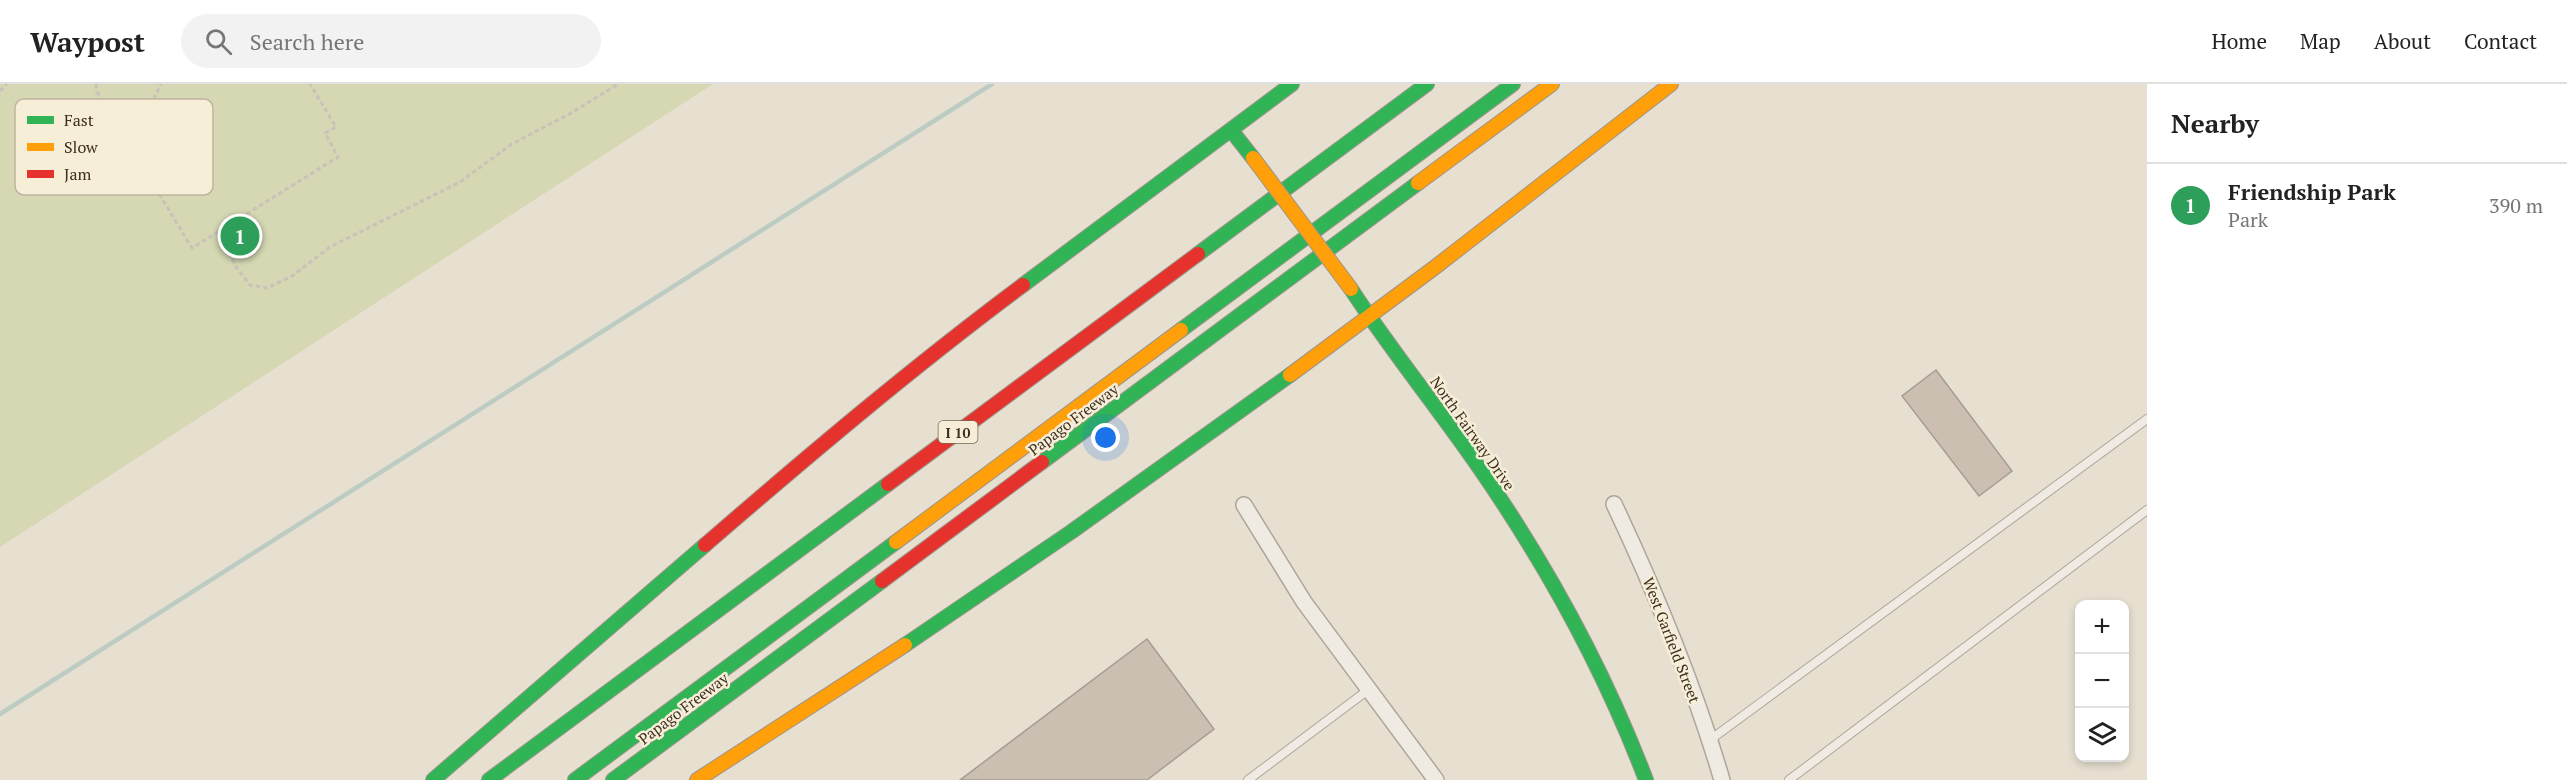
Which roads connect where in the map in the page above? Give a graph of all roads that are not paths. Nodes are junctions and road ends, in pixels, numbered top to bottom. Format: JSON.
{"nodes":[{"id":1,"x":1292,"y":84,"type":"edge"},
{"id":2,"x":1427,"y":84,"type":"edge"},
{"id":3,"x":1513,"y":84,"type":"edge"},
{"id":4,"x":1552,"y":84,"type":"edge"},
{"id":5,"x":1671,"y":84,"type":"edge"},
{"id":6,"x":1232,"y":130,"type":"junction"},
{"id":7,"x":1368,"y":316,"type":"junction"},
{"id":8,"x":2147,"y":419,"type":"edge"},
{"id":9,"x":1614,"y":504,"type":"dead end"},
{"id":10,"x":1244,"y":505,"type":"dead end"},
{"id":11,"x":2147,"y":510,"type":"edge"},
{"id":12,"x":1368,"y":690,"type":"junction"},
{"id":13,"x":1710,"y":740,"type":"junction"},
{"id":14,"x":433,"y":780,"type":"edge"},
{"id":15,"x":489,"y":780,"type":"edge"},
{"id":16,"x":575,"y":780,"type":"edge"},
{"id":17,"x":614,"y":780,"type":"edge"},
{"id":18,"x":697,"y":780,"type":"edge"},
{"id":19,"x":1248,"y":780,"type":"edge"},
{"id":20,"x":1436,"y":780,"type":"edge"},
{"id":21,"x":1646,"y":780,"type":"edge"},
{"id":22,"x":1722,"y":780,"type":"edge"},
{"id":23,"x":1790,"y":780,"type":"edge"}],
"edges":[{"from":1,"to":6,"type":"main road"},
{"from":2,"to":15,"type":"main road","number":"I 10"},
{"from":3,"to":16,"type":"main road"},
{"from":4,"to":17,"type":"main road","name":"Papago Freeway"},
{"from":5,"to":7,"type":"main road"},
{"from":6,"to":7,"type":"main road","name":"North Fairway Drive","bridge":true},
{"from":6,"to":14,"type":"main road"},
{"from":7,"to":18,"type":"main road"},
{"from":7,"to":21,"type":"main road","name":"North Fairway Drive"},
{"from":8,"to":13,"type":"lane"},
{"from":9,"to":13,"type":"street","name":"West Garfield Street"},
{"from":10,"to":12,"type":"street"},
{"from":11,"to":23,"type":"lane"},
{"from":12,"to":19,"type":"lane"},
{"from":12,"to":20,"type":"street"},
{"from":13,"to":22,"type":"street","name":"West Garfield Street"}]}
